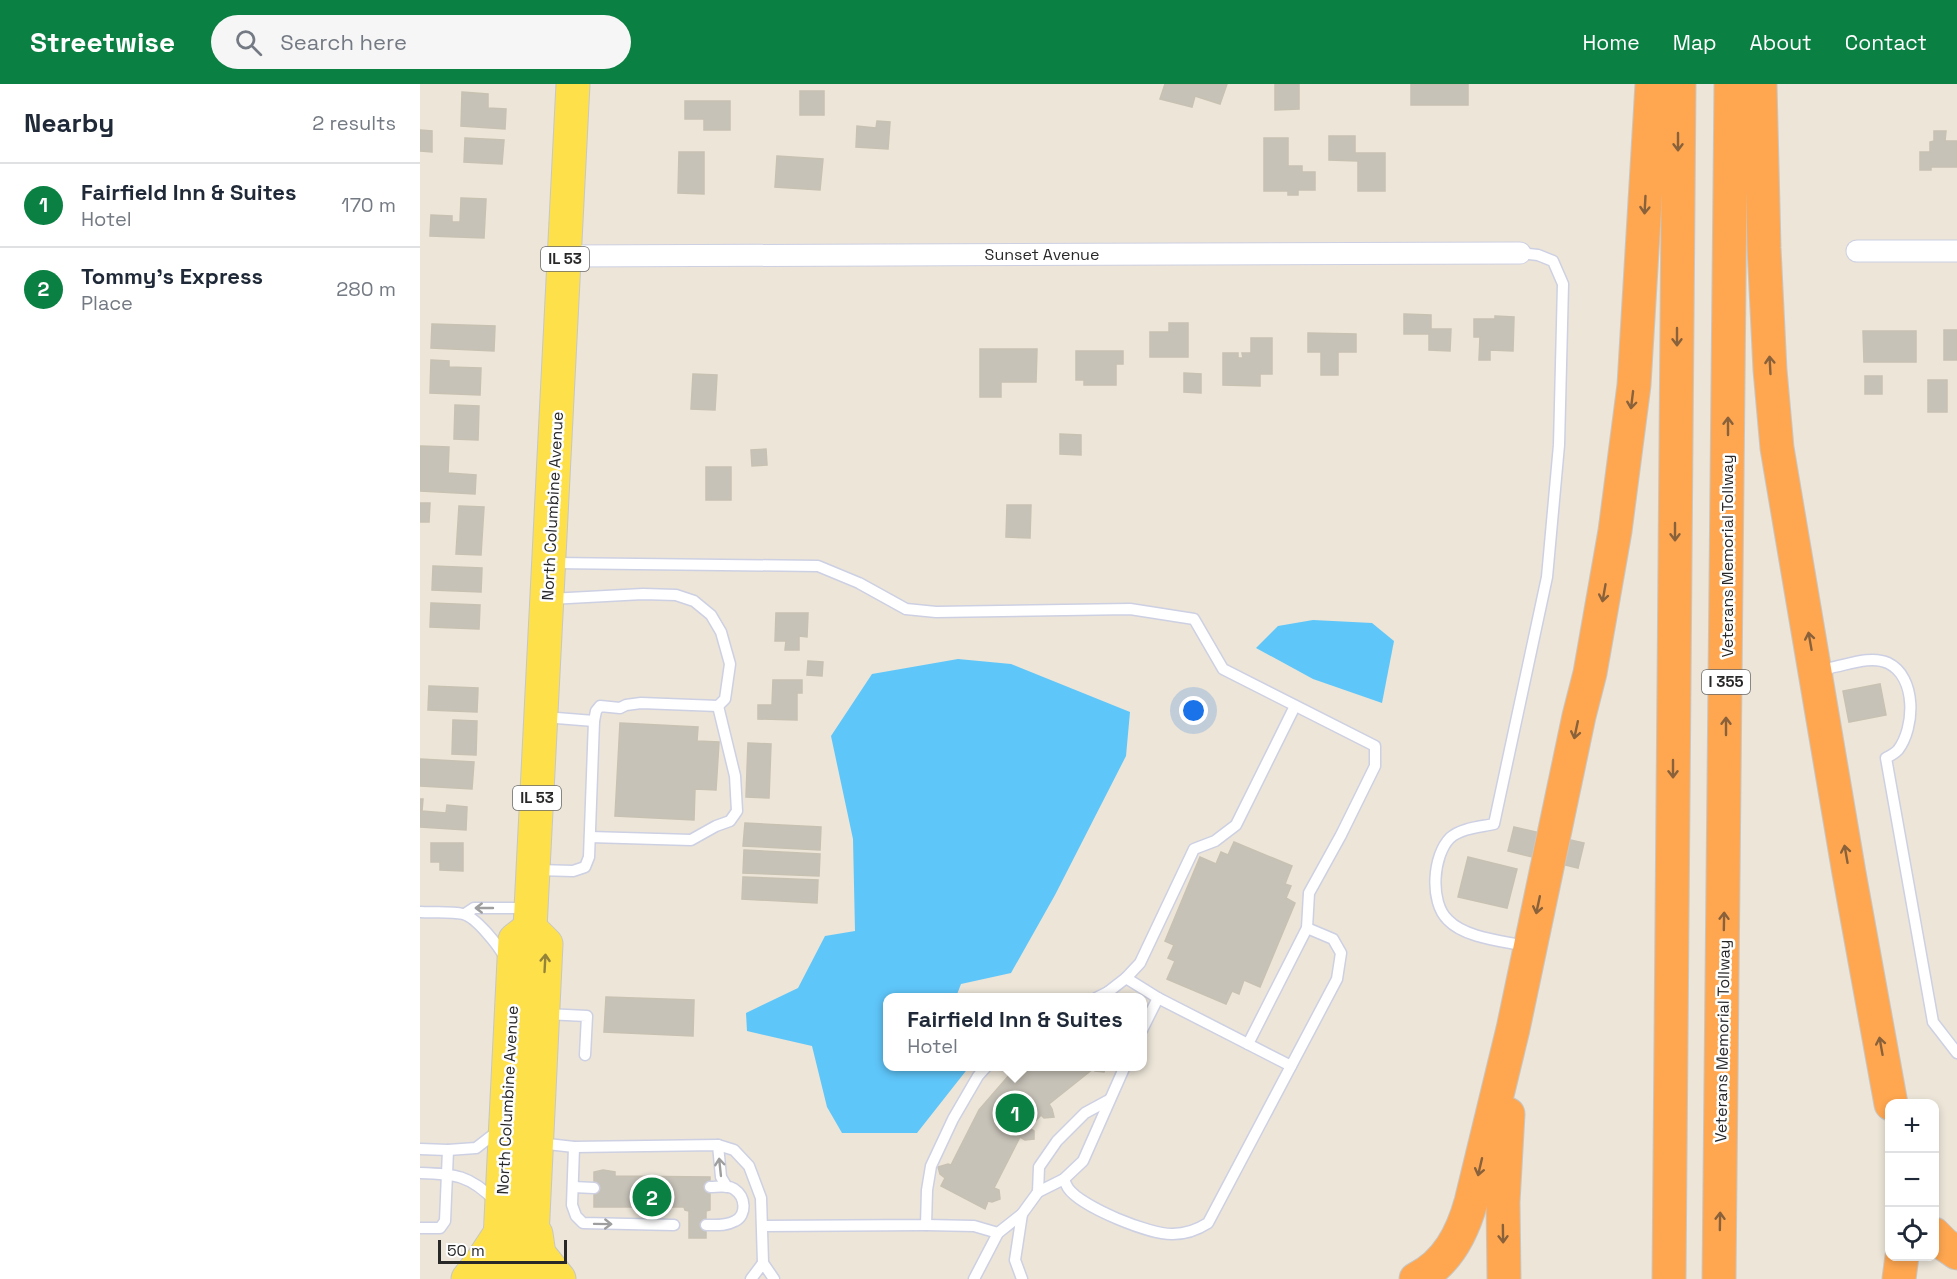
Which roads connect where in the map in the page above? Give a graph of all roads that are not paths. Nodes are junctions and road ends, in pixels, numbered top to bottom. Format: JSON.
{"nodes":[{"id":1,"x":573,"y":84,"type":"edge"},
{"id":2,"x":1652,"y":84,"type":"edge"},
{"id":3,"x":1679,"y":84,"type":"edge"},
{"id":4,"x":1731,"y":84,"type":"edge"},
{"id":5,"x":1761,"y":84,"type":"edge"},
{"id":6,"x":1857,"y":251,"type":"dead end"},
{"id":7,"x":1957,"y":251,"type":"edge"},
{"id":8,"x":1520,"y":253,"type":"joint"},
{"id":9,"x":565,"y":256,"type":"junction"},
{"id":10,"x":549,"y":563,"type":"junction"},
{"id":11,"x":547,"y":599,"type":"junction"},
{"id":12,"x":1819,"y":692,"type":"junction"},
{"id":13,"x":718,"y":706,"type":"junction"},
{"id":14,"x":1295,"y":706,"type":"junction"},
{"id":15,"x":541,"y":717,"type":"junction"},
{"id":16,"x":594,"y":721,"type":"junction"},
{"id":17,"x":590,"y":837,"type":"junction"},
{"id":18,"x":533,"y":870,"type":"junction"},
{"id":19,"x":420,"y":912,"type":"edge"},
{"id":20,"x":465,"y":914,"type":"junction"},
{"id":21,"x":530,"y":918,"type":"junction"},
{"id":22,"x":1307,"y":928,"type":"junction"},
{"id":23,"x":1529,"y":946,"type":"junction"},
{"id":24,"x":513,"y":971,"type":"junction"},
{"id":25,"x":1126,"y":978,"type":"junction"},
{"id":26,"x":1111,"y":993,"type":"edge"},
{"id":27,"x":1158,"y":998,"type":"junction"},
{"id":28,"x":543,"y":1014,"type":"junction"},
{"id":29,"x":1147,"y":1021,"type":"edge"},
{"id":30,"x":1513,"y":1029,"type":"junction"},
{"id":31,"x":1248,"y":1044,"type":"junction"},
{"id":32,"x":1957,"y":1053,"type":"edge"},
{"id":33,"x":585,"y":1055,"type":"dead end"},
{"id":34,"x":1291,"y":1066,"type":"junction"},
{"id":35,"x":982,"y":1071,"type":"edge"},
{"id":36,"x":1123,"y":1071,"type":"edge"},
{"id":37,"x":1890,"y":1099,"type":"edge"},
{"id":38,"x":1109,"y":1100,"type":"junction"},
{"id":39,"x":506,"y":1124,"type":"junction"},
{"id":40,"x":536,"y":1143,"type":"junction"},
{"id":41,"x":718,"y":1145,"type":"junction"},
{"id":42,"x":574,"y":1147,"type":"junction"},
{"id":43,"x":420,"y":1149,"type":"edge"},
{"id":44,"x":448,"y":1150,"type":"junction"},
{"id":45,"x":420,"y":1173,"type":"edge"},
{"id":46,"x":447,"y":1174,"type":"junction"},
{"id":47,"x":1064,"y":1179,"type":"junction"},
{"id":48,"x":573,"y":1187,"type":"junction"},
{"id":49,"x":710,"y":1187,"type":"dead end"},
{"id":50,"x":727,"y":1187,"type":"junction"},
{"id":51,"x":594,"y":1188,"type":"dead end"},
{"id":52,"x":1038,"y":1192,"type":"junction"},
{"id":53,"x":1022,"y":1214,"type":"junction"},
{"id":54,"x":532,"y":1217,"type":"junction"},
{"id":55,"x":500,"y":1221,"type":"junction"},
{"id":56,"x":674,"y":1225,"type":"dead end"},
{"id":57,"x":706,"y":1225,"type":"dead end"},
{"id":58,"x":926,"y":1225,"type":"junction"},
{"id":59,"x":763,"y":1226,"type":"junction"},
{"id":60,"x":420,"y":1228,"type":"edge"},
{"id":61,"x":998,"y":1233,"type":"junction"},
{"id":62,"x":1939,"y":1238,"type":"edge"},
{"id":63,"x":1957,"y":1253,"type":"edge"},
{"id":64,"x":1901,"y":1261,"type":"edge"},
{"id":65,"x":763,"y":1263,"type":"junction"},
{"id":66,"x":468,"y":1279,"type":"edge"},
{"id":67,"x":498,"y":1279,"type":"edge"},
{"id":68,"x":530,"y":1279,"type":"edge"},
{"id":69,"x":559,"y":1279,"type":"edge"},
{"id":70,"x":751,"y":1279,"type":"edge"},
{"id":71,"x":774,"y":1279,"type":"edge"},
{"id":72,"x":974,"y":1279,"type":"edge"},
{"id":73,"x":1022,"y":1279,"type":"edge"},
{"id":74,"x":1416,"y":1279,"type":"edge"},
{"id":75,"x":1504,"y":1279,"type":"edge"},
{"id":76,"x":1669,"y":1279,"type":"edge"},
{"id":77,"x":1719,"y":1279,"type":"edge"},
{"id":78,"x":1899,"y":1279,"type":"edge"}],
"edges":[{"from":1,"to":9,"type":"main road","name":"North Columbine Avenue","number":"IL 53"},
{"from":2,"to":23,"type":"highway","one_way":true},
{"from":3,"to":76,"type":"highway","one_way":true},
{"from":77,"to":4,"type":"highway","name":"Veterans Memorial Tollway","number":"I 355","one_way":true},
{"from":12,"to":5,"type":"highway","one_way":true},
{"from":6,"to":7,"type":"street"},
{"from":8,"to":9,"type":"street","name":"Sunset Avenue"},
{"from":8,"to":23,"type":"lane"},
{"from":9,"to":10,"type":"main road","name":"North Columbine Avenue","number":"IL 53"},
{"from":10,"to":11,"type":"main road","name":"North Columbine Avenue","number":"IL 53"},
{"from":10,"to":14,"type":"lane"},
{"from":11,"to":13,"type":"lane"},
{"from":11,"to":15,"type":"main road","name":"North Columbine Avenue","number":"IL 53"},
{"from":12,"to":32,"type":"lane"},
{"from":37,"to":12,"type":"highway","one_way":true},
{"from":13,"to":16,"type":"lane"},
{"from":13,"to":17,"type":"lane"},
{"from":14,"to":22,"type":"lane"},
{"from":14,"to":25,"type":"lane"},
{"from":15,"to":16,"type":"lane"},
{"from":15,"to":18,"type":"main road","name":"North Columbine Avenue","number":"IL 53"},
{"from":16,"to":17,"type":"lane"},
{"from":17,"to":18,"type":"lane"},
{"from":18,"to":21,"type":"main road","name":"North Columbine Avenue","number":"IL 53"},
{"from":19,"to":20,"type":"lane"},
{"from":21,"to":20,"type":"lane","one_way":true},
{"from":20,"to":24,"type":"lane"},
{"from":21,"to":24,"type":"main road","name":"North Columbine Avenue"},
{"from":28,"to":21,"type":"main road","name":"North Columbine Avenue","one_way":true},
{"from":22,"to":31,"type":"lane"},
{"from":22,"to":34,"type":"lane"},
{"from":23,"to":30,"type":"highway"},
{"from":24,"to":39,"type":"main road","name":"North Columbine Avenue"},
{"from":25,"to":26,"type":"lane"},
{"from":25,"to":27,"type":"lane"},
{"from":27,"to":29,"type":"lane"},
{"from":27,"to":31,"type":"lane"},
{"from":28,"to":33,"type":"lane"},
{"from":28,"to":40,"type":"main road","name":"North Columbine Avenue"},
{"from":30,"to":74,"type":"highway","one_way":true},
{"from":30,"to":75,"type":"highway","one_way":true},
{"from":31,"to":34,"type":"lane"},
{"from":34,"to":47,"type":"lane"},
{"from":35,"to":58,"type":"lane"},
{"from":36,"to":38,"type":"lane"},
{"from":38,"to":47,"type":"lane"},
{"from":38,"to":52,"type":"lane"},
{"from":39,"to":44,"type":"lane"},
{"from":39,"to":55,"type":"main road","name":"North Columbine Avenue"},
{"from":40,"to":42,"type":"lane"},
{"from":40,"to":54,"type":"main road","name":"North Columbine Avenue"},
{"from":41,"to":42,"type":"lane"},
{"from":50,"to":41,"type":"lane","one_way":true},
{"from":41,"to":59,"type":"lane"},
{"from":42,"to":48,"type":"lane"},
{"from":43,"to":44,"type":"lane"},
{"from":44,"to":46,"type":"lane"},
{"from":45,"to":46,"type":"lane"},
{"from":46,"to":55,"type":"lane"},
{"from":46,"to":60,"type":"lane"},
{"from":47,"to":52,"type":"lane"},
{"from":48,"to":51,"type":"lane"},
{"from":48,"to":56,"type":"lane","one_way":true},
{"from":49,"to":50,"type":"lane"},
{"from":50,"to":57,"type":"lane"},
{"from":52,"to":53,"type":"lane"},
{"from":53,"to":61,"type":"lane"},
{"from":53,"to":73,"type":"lane"},
{"from":54,"to":68,"type":"main road","name":"North Columbine Avenue"},
{"from":54,"to":69,"type":"main road"},
{"from":55,"to":66,"type":"main road"},
{"from":55,"to":67,"type":"main road","name":"North Columbine Avenue"},
{"from":58,"to":59,"type":"lane"},
{"from":58,"to":61,"type":"lane"},
{"from":59,"to":65,"type":"lane"},
{"from":61,"to":72,"type":"lane"},
{"from":62,"to":63,"type":"highway"},
{"from":64,"to":78,"type":"highway"},
{"from":65,"to":70,"type":"lane"},
{"from":65,"to":71,"type":"lane"}]}
